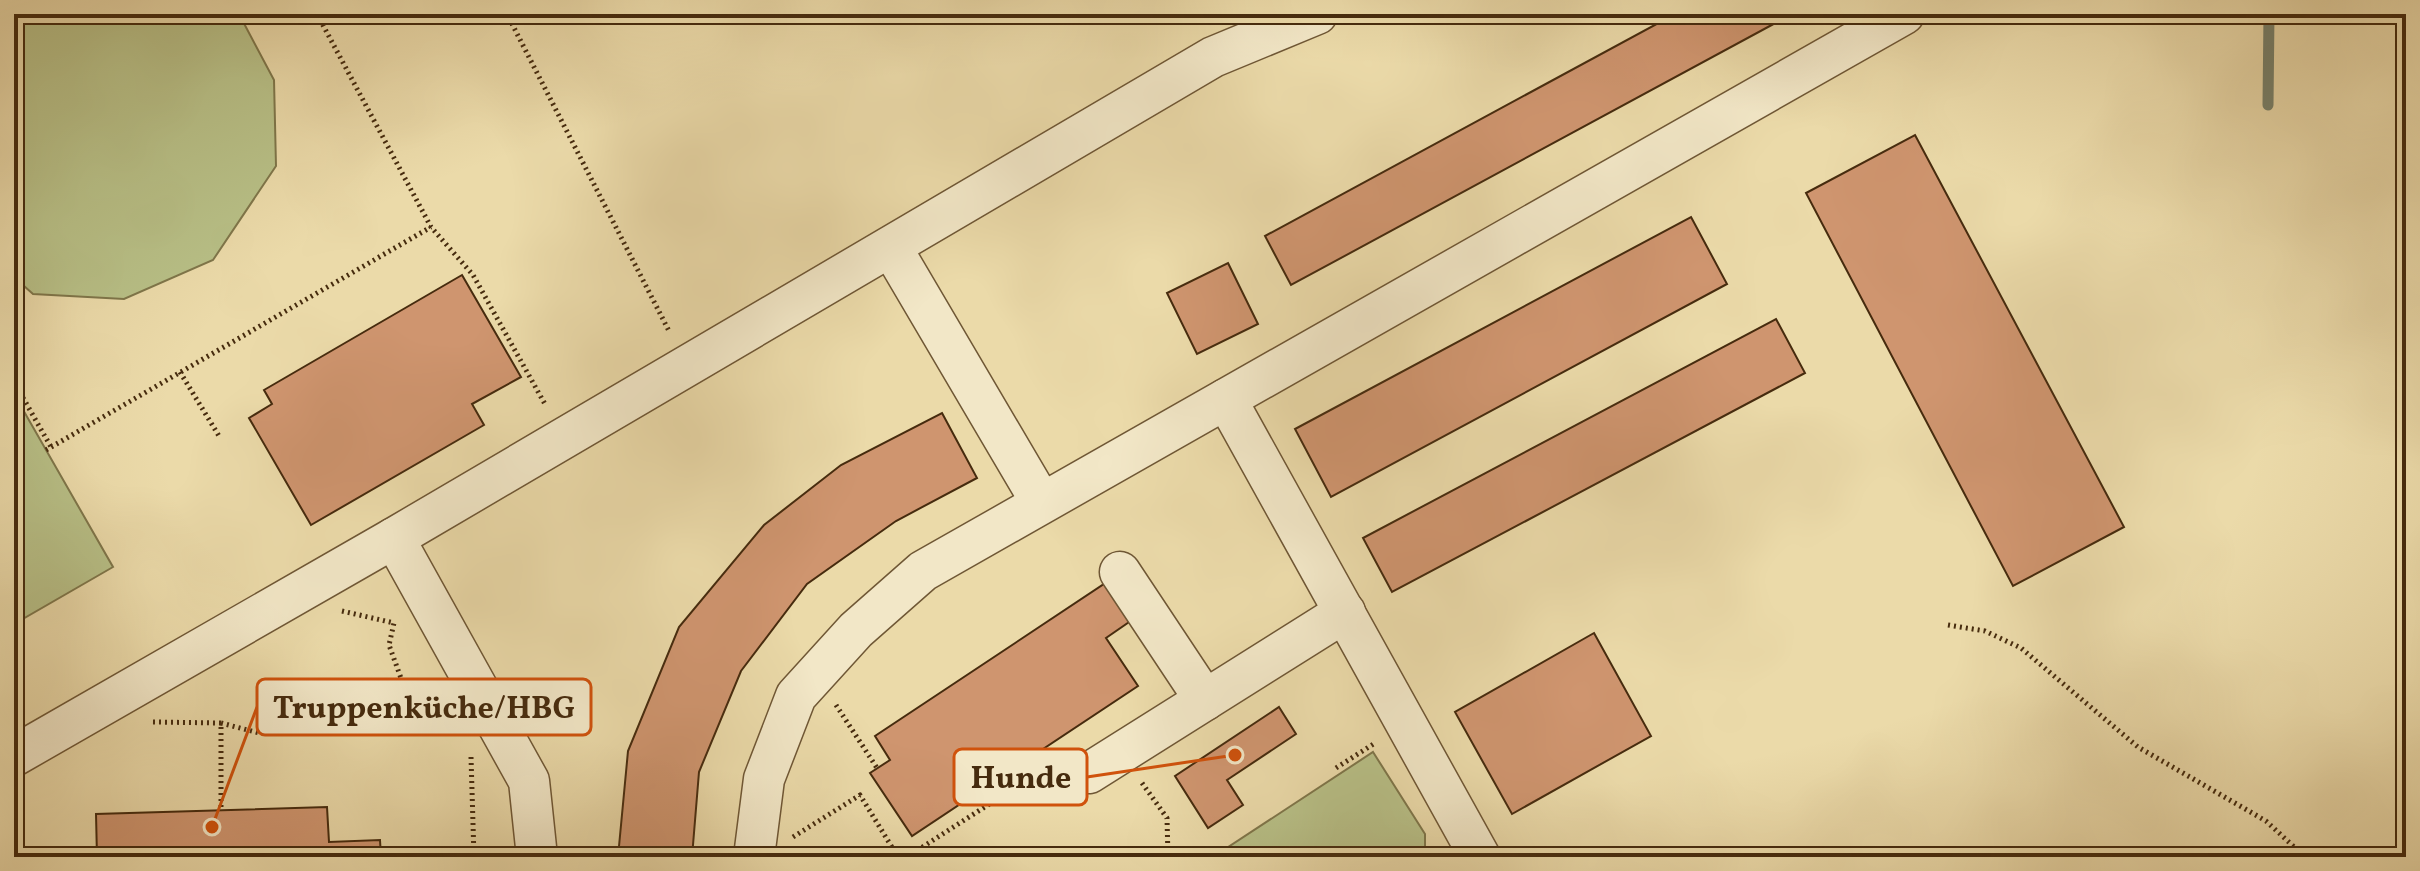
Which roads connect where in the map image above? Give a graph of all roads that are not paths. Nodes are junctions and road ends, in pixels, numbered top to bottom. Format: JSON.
{"nodes":[{"id":1,"x":1317,"y":14,"type":"edge"},
{"id":2,"x":1904,"y":14,"type":"edge"},
{"id":3,"x":891,"y":247,"type":"junction"},
{"id":4,"x":1226,"y":399,"type":"junction"},
{"id":5,"x":1041,"y":502,"type":"junction"},
{"id":6,"x":394,"y":538,"type":"junction"},
{"id":7,"x":1120,"y":572,"type":"dead end"},
{"id":8,"x":1345,"y":612,"type":"junction"},
{"id":9,"x":1205,"y":700,"type":"junction"},
{"id":10,"x":14,"y":756,"type":"edge"},
{"id":11,"x":1105,"y":763,"type":"road end"},
{"id":12,"x":770,"y":849,"type":"edge"},
{"id":13,"x":537,"y":857,"type":"edge"},
{"id":14,"x":1480,"y":857,"type":"edge"}],
"edges":[{"from":1,"to":3,"type":"lane"},
{"from":2,"to":4,"type":"lane"},
{"from":3,"to":5,"type":"lane"},
{"from":3,"to":6,"type":"lane"},
{"from":4,"to":5,"type":"lane"},
{"from":4,"to":8,"type":"lane"},
{"from":5,"to":12,"type":"lane"},
{"from":6,"to":10,"type":"lane"},
{"from":6,"to":13,"type":"lane"},
{"from":7,"to":9,"type":"lane"},
{"from":8,"to":9,"type":"lane"},
{"from":8,"to":14,"type":"lane"},
{"from":9,"to":11,"type":"lane"}]}
